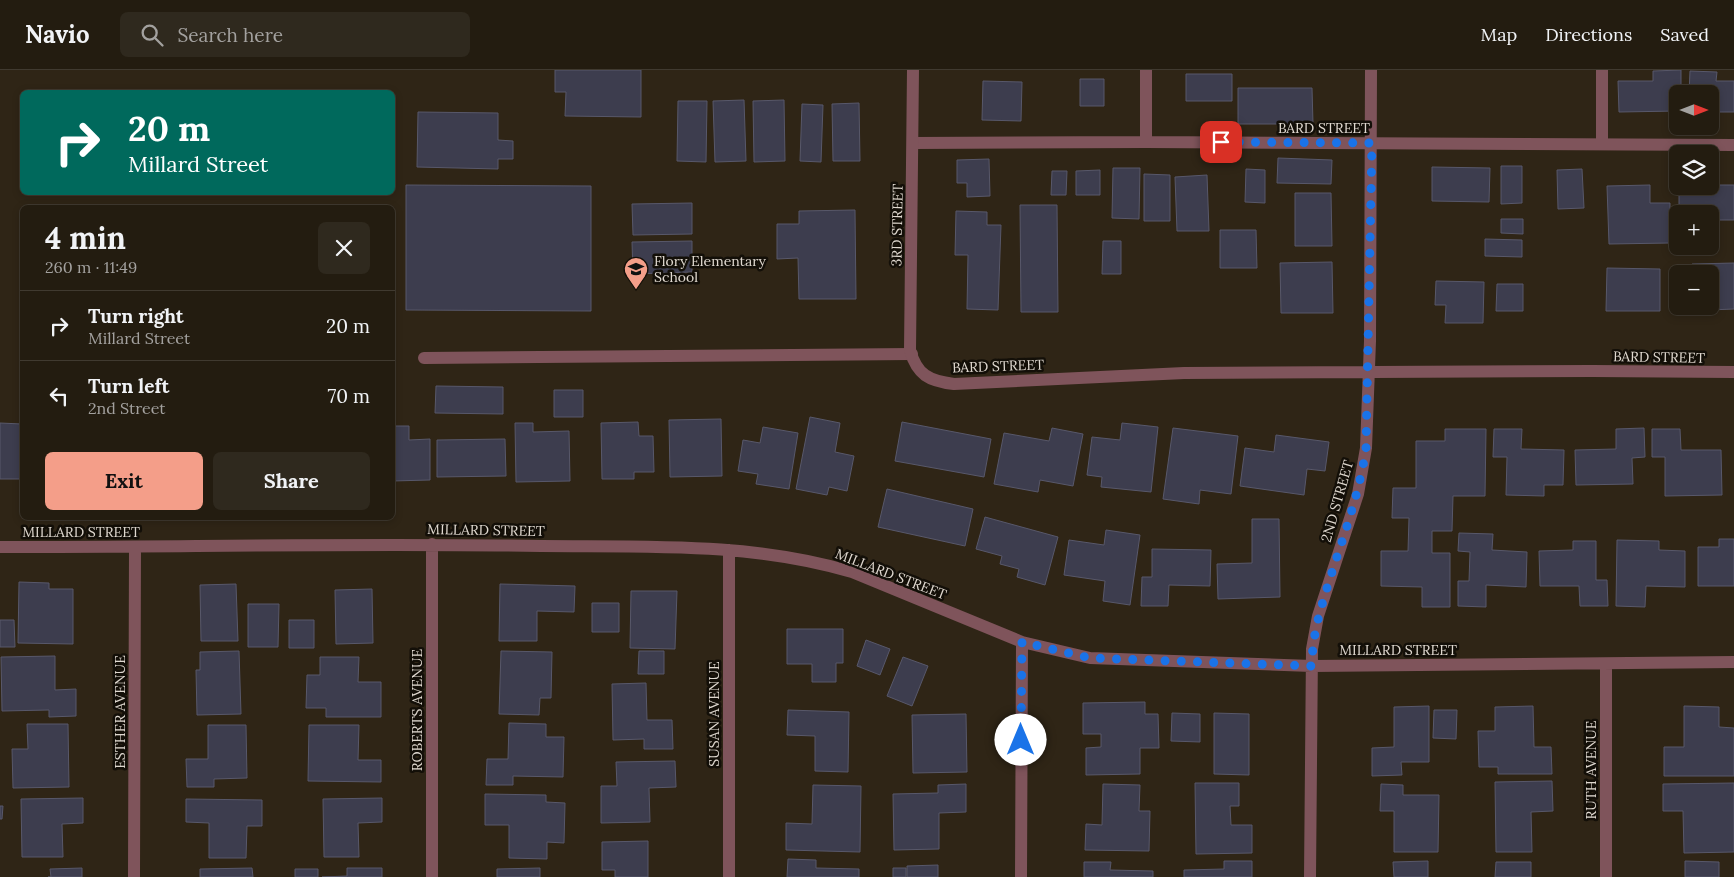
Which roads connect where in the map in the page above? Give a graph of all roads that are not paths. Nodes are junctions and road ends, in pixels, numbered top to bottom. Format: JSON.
{"nodes":[{"id":1,"x":913,"y":70,"type":"edge"},
{"id":2,"x":1146,"y":70,"type":"edge"},
{"id":3,"x":1371,"y":70,"type":"edge"},
{"id":4,"x":1602,"y":70,"type":"edge"},
{"id":5,"x":1146,"y":142,"type":"junction"},
{"id":6,"x":913,"y":143,"type":"junction"},
{"id":7,"x":1372,"y":143,"type":"junction"},
{"id":8,"x":1602,"y":144,"type":"junction"},
{"id":9,"x":1734,"y":145,"type":"edge"},
{"id":10,"x":912,"y":354,"type":"junction"},
{"id":11,"x":424,"y":358,"type":"dead end"},
{"id":12,"x":1369,"y":372,"type":"junction"},
{"id":13,"x":1734,"y":372,"type":"edge"},
{"id":14,"x":925,"y":376,"type":"joint"},
{"id":15,"x":432,"y":544,"type":"junction"},
{"id":16,"x":0,"y":547,"type":"edge"},
{"id":17,"x":135,"y":547,"type":"junction"},
{"id":18,"x":730,"y":550,"type":"junction"},
{"id":19,"x":1022,"y":642,"type":"junction"},
{"id":20,"x":1734,"y":662,"type":"edge"},
{"id":21,"x":1606,"y":664,"type":"junction"},
{"id":22,"x":1312,"y":666,"type":"junction"},
{"id":23,"x":134,"y":877,"type":"edge"},
{"id":24,"x":432,"y":877,"type":"edge"},
{"id":25,"x":729,"y":877,"type":"edge"},
{"id":26,"x":1021,"y":877,"type":"edge"},
{"id":27,"x":1310,"y":877,"type":"edge"},
{"id":28,"x":1606,"y":877,"type":"edge"}],
"edges":[{"from":1,"to":6,"type":"street","name":"3RD STREET"},
{"from":2,"to":5,"type":"street"},
{"from":3,"to":7,"type":"street","name":"2ND STREET"},
{"from":4,"to":8,"type":"street"},
{"from":5,"to":6,"type":"street","name":"BARD STREET"},
{"from":5,"to":7,"type":"street","name":"BARD STREET"},
{"from":6,"to":10,"type":"street","name":"3RD STREET"},
{"from":7,"to":8,"type":"street","name":"BARD STREET"},
{"from":7,"to":12,"type":"street","name":"2ND STREET"},
{"from":8,"to":9,"type":"street","name":"BARD STREET"},
{"from":10,"to":11,"type":"street"},
{"from":10,"to":14,"type":"street","name":"3RD STREET"},
{"from":12,"to":13,"type":"street","name":"BARD STREET"},
{"from":12,"to":14,"type":"street","name":"BARD STREET"},
{"from":12,"to":22,"type":"street","name":"2ND STREET"},
{"from":15,"to":17,"type":"street","name":"MILLARD STREET"},
{"from":15,"to":18,"type":"street","name":"MILLARD STREET"},
{"from":15,"to":24,"type":"street","name":"ROBERTS AVENUE"},
{"from":16,"to":17,"type":"street","name":"MILLARD STREET"},
{"from":17,"to":23,"type":"street","name":"ESTHER AVENUE"},
{"from":18,"to":19,"type":"street","name":"MILLARD STREET"},
{"from":18,"to":25,"type":"street","name":"SUSAN AVENUE"},
{"from":19,"to":22,"type":"street","name":"MILLARD STREET"},
{"from":19,"to":26,"type":"street"},
{"from":20,"to":21,"type":"street","name":"MILLARD STREET"},
{"from":21,"to":22,"type":"street","name":"MILLARD STREET"},
{"from":21,"to":28,"type":"street","name":"RUTH AVENUE"},
{"from":22,"to":27,"type":"street","name":"2ND STREET"}]}
